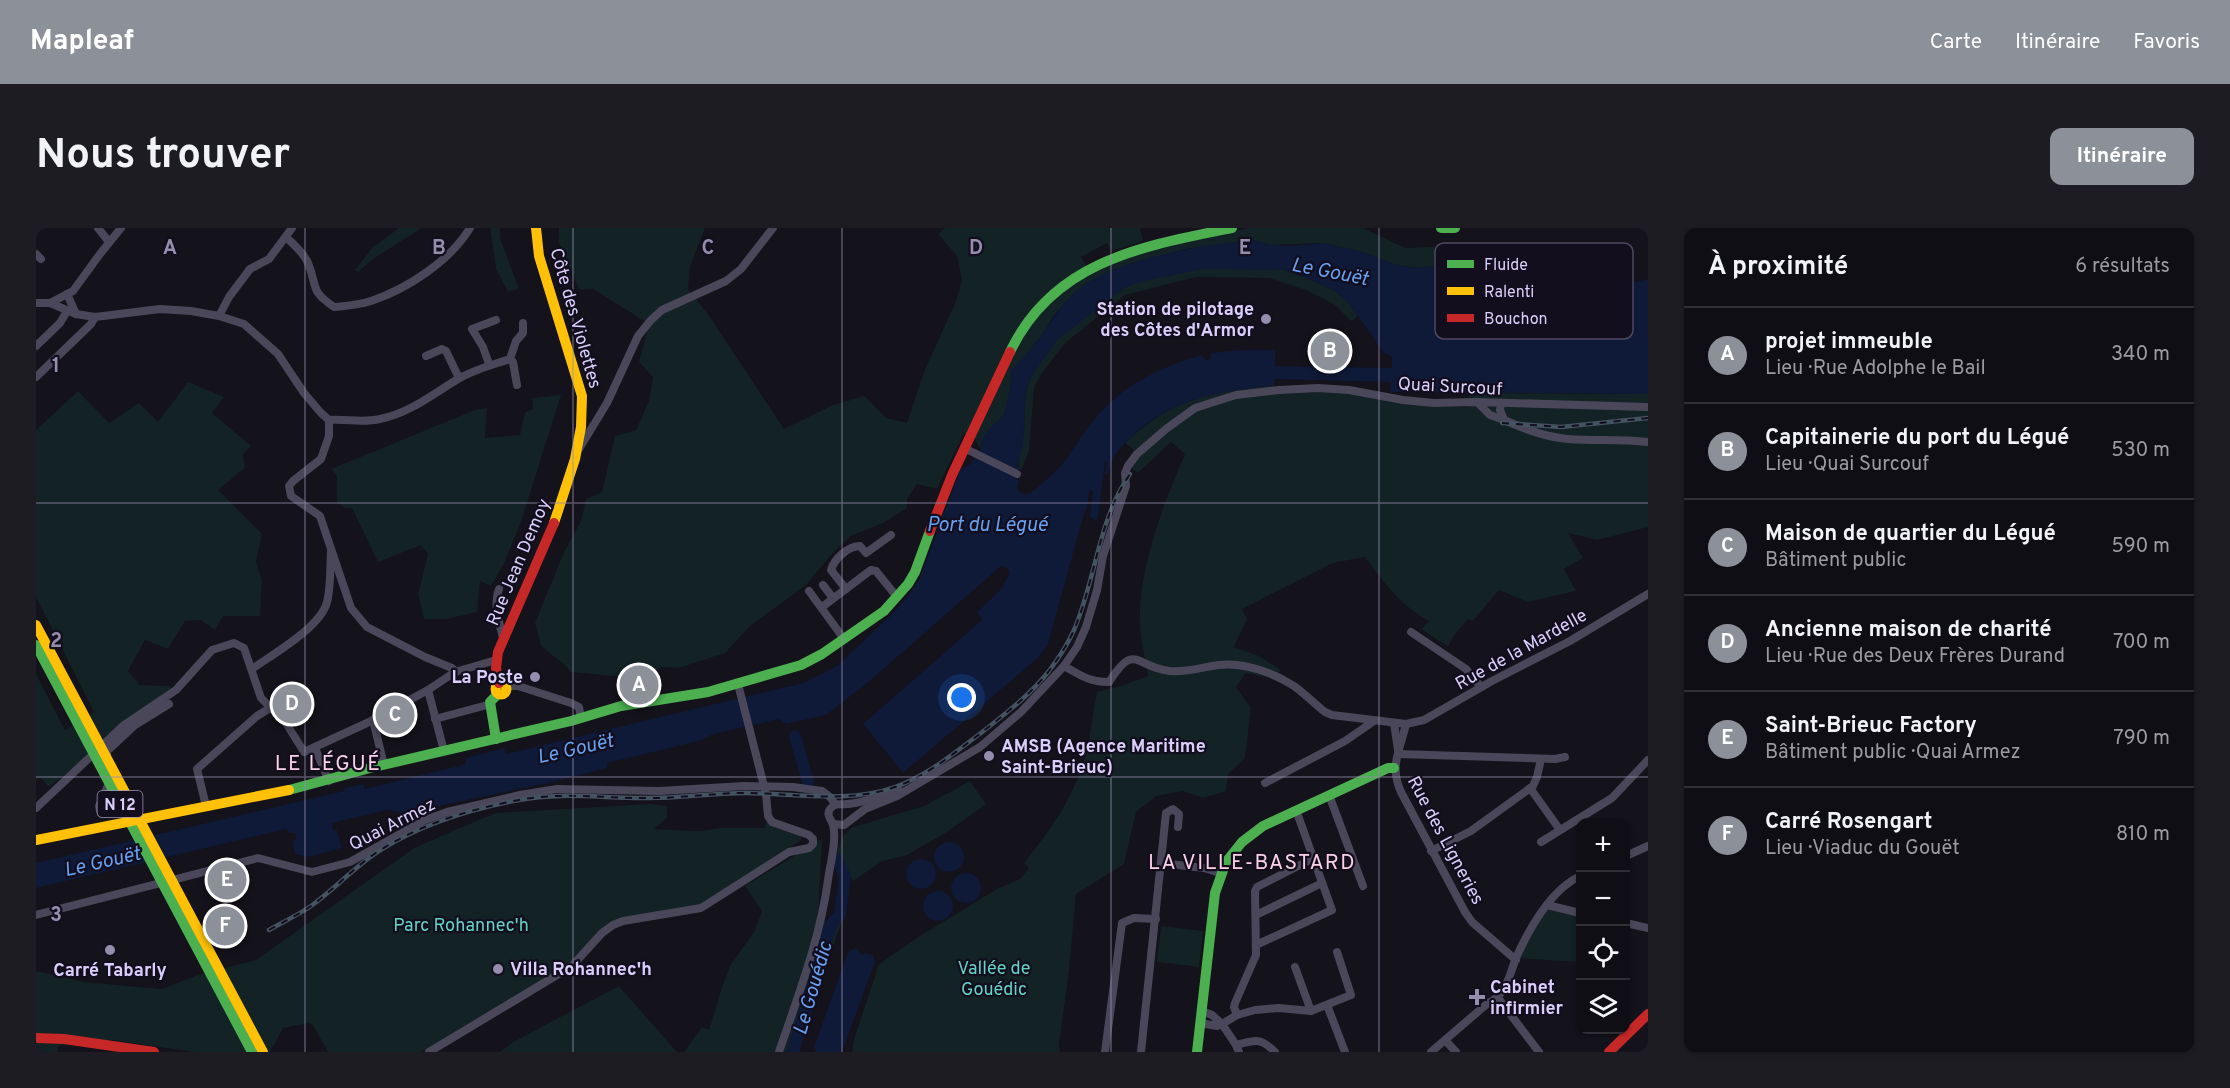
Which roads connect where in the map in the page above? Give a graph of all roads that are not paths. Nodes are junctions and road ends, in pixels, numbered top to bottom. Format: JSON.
{"nodes":[{"id":1,"x":98,"y":228,"type":"edge"},
{"id":2,"x":121,"y":228,"type":"edge"},
{"id":3,"x":292,"y":228,"type":"edge"},
{"id":4,"x":470,"y":228,"type":"edge"},
{"id":5,"x":536,"y":228,"type":"edge"},
{"id":6,"x":773,"y":228,"type":"edge"},
{"id":7,"x":1232,"y":228,"type":"edge"},
{"id":8,"x":1441,"y":228,"type":"edge"},
{"id":9,"x":1455,"y":228,"type":"edge"},
{"id":10,"x":286,"y":237,"type":"junction"},
{"id":11,"x":109,"y":242,"type":"junction"},
{"id":12,"x":67,"y":294,"type":"junction"},
{"id":13,"x":36,"y":303,"type":"edge"},
{"id":14,"x":50,"y":303,"type":"junction"},
{"id":15,"x":67,"y":311,"type":"junction"},
{"id":16,"x":76,"y":314,"type":"junction"},
{"id":17,"x":219,"y":316,"type":"junction"},
{"id":18,"x":95,"y":317,"type":"junction"},
{"id":19,"x":496,"y":320,"type":"dead end"},
{"id":20,"x":524,"y":323,"type":"dead end"},
{"id":21,"x":36,"y":346,"type":"edge"},
{"id":22,"x":426,"y":356,"type":"dead end"},
{"id":23,"x":510,"y":358,"type":"junction"},
{"id":24,"x":489,"y":364,"type":"junction"},
{"id":25,"x":36,"y":377,"type":"edge"},
{"id":26,"x":459,"y":378,"type":"junction"},
{"id":27,"x":517,"y":385,"type":"dead end"},
{"id":28,"x":1477,"y":402,"type":"junction"},
{"id":29,"x":1501,"y":404,"type":"junction"},
{"id":30,"x":1648,"y":407,"type":"edge"},
{"id":31,"x":329,"y":420,"type":"junction"},
{"id":32,"x":1504,"y":420,"type":"junction"},
{"id":33,"x":1648,"y":442,"type":"edge"},
{"id":34,"x":964,"y":448,"type":"junction"},
{"id":35,"x":576,"y":453,"type":"junction"},
{"id":36,"x":1017,"y":474,"type":"dead end"},
{"id":37,"x":891,"y":535,"type":"dead end"},
{"id":38,"x":331,"y":547,"type":"junction"},
{"id":39,"x":823,"y":585,"type":"dead end"},
{"id":40,"x":499,"y":589,"type":"dead end"},
{"id":41,"x":846,"y":589,"type":"junction"},
{"id":42,"x":809,"y":591,"type":"dead end"},
{"id":43,"x":1648,"y":594,"type":"edge"},
{"id":44,"x":897,"y":597,"type":"junction"},
{"id":45,"x":833,"y":598,"type":"junction"},
{"id":46,"x":822,"y":607,"type":"junction"},
{"id":47,"x":36,"y":625,"type":"edge"},
{"id":48,"x":1411,"y":632,"type":"dead end"},
{"id":49,"x":503,"y":639,"type":"junction"},
{"id":50,"x":844,"y":639,"type":"junction"},
{"id":51,"x":36,"y":645,"type":"edge"},
{"id":52,"x":496,"y":660,"type":"junction"},
{"id":53,"x":1064,"y":666,"type":"junction"},
{"id":54,"x":252,"y":669,"type":"junction"},
{"id":55,"x":455,"y":672,"type":"junction"},
{"id":56,"x":738,"y":684,"type":"junction"},
{"id":57,"x":1481,"y":687,"type":"junction"},
{"id":58,"x":501,"y":688,"type":"junction"},
{"id":59,"x":428,"y":690,"type":"junction"},
{"id":60,"x":169,"y":704,"type":"dead end"},
{"id":61,"x":491,"y":704,"type":"junction"},
{"id":62,"x":270,"y":708,"type":"junction"},
{"id":63,"x":580,"y":713,"type":"junction"},
{"id":64,"x":435,"y":719,"type":"junction"},
{"id":65,"x":373,"y":720,"type":"junction"},
{"id":66,"x":1374,"y":721,"type":"junction"},
{"id":67,"x":1394,"y":723,"type":"junction"},
{"id":68,"x":1406,"y":724,"type":"junction"},
{"id":69,"x":496,"y":739,"type":"junction"},
{"id":70,"x":315,"y":748,"type":"junction"},
{"id":71,"x":444,"y":751,"type":"junction"},
{"id":72,"x":1398,"y":752,"type":"junction"},
{"id":73,"x":1565,"y":757,"type":"dead end"},
{"id":74,"x":1541,"y":759,"type":"junction"},
{"id":75,"x":1648,"y":760,"type":"edge"},
{"id":76,"x":384,"y":765,"type":"junction"},
{"id":77,"x":1394,"y":768,"type":"junction"},
{"id":78,"x":329,"y":781,"type":"junction"},
{"id":79,"x":1265,"y":783,"type":"dead end"},
{"id":80,"x":764,"y":786,"type":"junction"},
{"id":81,"x":1530,"y":788,"type":"junction"},
{"id":82,"x":907,"y":789,"type":"junction"},
{"id":83,"x":1329,"y":795,"type":"junction"},
{"id":84,"x":835,"y":804,"type":"junction"},
{"id":85,"x":845,"y":805,"type":"junction"},
{"id":86,"x":206,"y":806,"type":"junction"},
{"id":87,"x":36,"y":808,"type":"edge"},
{"id":88,"x":1296,"y":810,"type":"junction"},
{"id":89,"x":102,"y":819,"type":"junction"},
{"id":90,"x":847,"y":822,"type":"junction"},
{"id":91,"x":832,"y":824,"type":"junction"},
{"id":92,"x":1178,"y":827,"type":"dead end"},
{"id":93,"x":1560,"y":830,"type":"junction"},
{"id":94,"x":36,"y":840,"type":"edge"},
{"id":95,"x":1541,"y":842,"type":"dead end"},
{"id":96,"x":1648,"y":846,"type":"edge"},
{"id":97,"x":832,"y":850,"type":"junction"},
{"id":98,"x":1431,"y":851,"type":"junction"},
{"id":99,"x":1630,"y":854,"type":"edge"},
{"id":100,"x":1314,"y":858,"type":"junction"},
{"id":101,"x":1161,"y":863,"type":"junction"},
{"id":102,"x":1221,"y":873,"type":"junction"},
{"id":103,"x":1576,"y":878,"type":"edge"},
{"id":104,"x":1322,"y":883,"type":"junction"},
{"id":105,"x":1363,"y":886,"type":"dead end"},
{"id":106,"x":1547,"y":904,"type":"junction"},
{"id":107,"x":1576,"y":912,"type":"edge"},
{"id":108,"x":36,"y":915,"type":"edge"},
{"id":109,"x":1256,"y":915,"type":"junction"},
{"id":110,"x":1156,"y":919,"type":"junction"},
{"id":111,"x":1630,"y":924,"type":"edge"},
{"id":112,"x":1648,"y":928,"type":"edge"},
{"id":113,"x":1256,"y":945,"type":"junction"},
{"id":114,"x":1337,"y":952,"type":"dead end"},
{"id":115,"x":1516,"y":960,"type":"junction"},
{"id":116,"x":1295,"y":967,"type":"dead end"},
{"id":117,"x":225,"y":980,"type":"junction"},
{"id":118,"x":1498,"y":998,"type":"junction"},
{"id":119,"x":1327,"y":1005,"type":"junction"},
{"id":120,"x":1202,"y":1011,"type":"junction"},
{"id":121,"x":1311,"y":1011,"type":"junction"},
{"id":122,"x":1648,"y":1014,"type":"edge"},
{"id":123,"x":1237,"y":1015,"type":"junction"},
{"id":124,"x":1200,"y":1023,"type":"junction"},
{"id":125,"x":1222,"y":1024,"type":"junction"},
{"id":126,"x":36,"y":1038,"type":"edge"},
{"id":127,"x":1446,"y":1041,"type":"junction"},
{"id":128,"x":1198,"y":1048,"type":"edge"},
{"id":129,"x":1237,"y":1048,"type":"edge"},
{"id":130,"x":154,"y":1052,"type":"edge"},
{"id":131,"x":252,"y":1052,"type":"edge"},
{"id":132,"x":263,"y":1052,"type":"edge"},
{"id":133,"x":270,"y":1052,"type":"edge"},
{"id":134,"x":429,"y":1052,"type":"edge"},
{"id":135,"x":779,"y":1052,"type":"edge"},
{"id":136,"x":1105,"y":1052,"type":"edge"},
{"id":137,"x":1141,"y":1052,"type":"edge"},
{"id":138,"x":1275,"y":1052,"type":"edge"},
{"id":139,"x":1345,"y":1052,"type":"edge"},
{"id":140,"x":1431,"y":1052,"type":"edge"},
{"id":141,"x":1456,"y":1052,"type":"edge"},
{"id":142,"x":1539,"y":1052,"type":"edge"},
{"id":143,"x":1609,"y":1052,"type":"edge"}],
"edges":[{"from":1,"to":11,"type":"street"},
{"from":2,"to":11,"type":"street"},
{"from":3,"to":10,"type":"street"},
{"from":4,"to":10,"type":"street"},
{"from":5,"to":35,"type":"main road","name":"Côte des Violettes"},
{"from":6,"to":35,"type":"street"},
{"from":7,"to":34,"type":"main road"},
{"from":8,"to":9,"type":"main road"},
{"from":10,"to":17,"type":"street"},
{"from":11,"to":12,"type":"street"},
{"from":12,"to":14,"type":"street"},
{"from":12,"to":16,"type":"street"},
{"from":13,"to":14,"type":"street"},
{"from":14,"to":15,"type":"street"},
{"from":15,"to":16,"type":"street"},
{"from":15,"to":21,"type":"street"},
{"from":16,"to":18,"type":"street"},
{"from":17,"to":18,"type":"street"},
{"from":17,"to":31,"type":"street"},
{"from":18,"to":25,"type":"street"},
{"from":19,"to":24,"type":"street"},
{"from":20,"to":23,"type":"street"},
{"from":22,"to":26,"type":"street"},
{"from":23,"to":24,"type":"street"},
{"from":23,"to":27,"type":"street"},
{"from":24,"to":26,"type":"street"},
{"from":26,"to":31,"type":"street"},
{"from":28,"to":29,"type":"street","name":"Quai Surcouf"},
{"from":28,"to":32,"type":"street"},
{"from":28,"to":53,"type":"street","name":"Quai Surcouf"},
{"from":29,"to":30,"type":"street","name":"Quai Surcouf"},
{"from":29,"to":32,"type":"street"},
{"from":31,"to":38,"type":"street"},
{"from":32,"to":33,"type":"street"},
{"from":34,"to":36,"type":"street"},
{"from":34,"to":44,"type":"main road"},
{"from":35,"to":49,"type":"main road","name":"Rue Jean Demoy"},
{"from":37,"to":41,"type":"street"},
{"from":38,"to":54,"type":"street"},
{"from":38,"to":55,"type":"street"},
{"from":39,"to":45,"type":"street"},
{"from":40,"to":49,"type":"street"},
{"from":41,"to":44,"type":"street"},
{"from":41,"to":45,"type":"street"},
{"from":42,"to":46,"type":"street"},
{"from":43,"to":57,"type":"street","name":"Rue de la Mardelle"},
{"from":44,"to":50,"type":"main road"},
{"from":45,"to":46,"type":"street"},
{"from":46,"to":50,"type":"street"},
{"from":47,"to":117,"type":"main road","number":"N 12"},
{"from":48,"to":57,"type":"street"},
{"from":49,"to":52,"type":"main road","name":"Rue Jean Demoy"},
{"from":50,"to":56,"type":"main road"},
{"from":51,"to":131,"type":"main road","number":"N 12"},
{"from":52,"to":55,"type":"street"},
{"from":52,"to":58,"type":"main road","name":"Rue Jean Demoy"},
{"from":53,"to":66,"type":"street"},
{"from":53,"to":82,"type":"street","name":"Quai Surcouf"},
{"from":54,"to":62,"type":"street"},
{"from":54,"to":87,"type":"street"},
{"from":55,"to":59,"type":"street"},
{"from":56,"to":63,"type":"main road"},
{"from":56,"to":80,"type":"street"},
{"from":57,"to":68,"type":"street","name":"Rue de la Mardelle"},
{"from":58,"to":61,"type":"main road"},
{"from":58,"to":63,"type":"street"},
{"from":59,"to":64,"type":"street"},
{"from":59,"to":65,"type":"street"},
{"from":60,"to":89,"type":"street"},
{"from":61,"to":64,"type":"street"},
{"from":61,"to":69,"type":"main road"},
{"from":62,"to":70,"type":"street"},
{"from":62,"to":86,"type":"street"},
{"from":63,"to":69,"type":"main road"},
{"from":64,"to":71,"type":"street"},
{"from":65,"to":70,"type":"street"},
{"from":65,"to":76,"type":"street"},
{"from":66,"to":67,"type":"street"},
{"from":66,"to":79,"type":"street"},
{"from":67,"to":68,"type":"street"},
{"from":67,"to":72,"type":"street","name":"Rue des Ligneries"},
{"from":68,"to":72,"type":"street","name":"Rue des Ligneries"},
{"from":69,"to":71,"type":"main road"},
{"from":70,"to":78,"type":"street"},
{"from":71,"to":76,"type":"main road"},
{"from":72,"to":74,"type":"street"},
{"from":72,"to":77,"type":"street","name":"Rue des Ligneries"},
{"from":73,"to":74,"type":"street"},
{"from":74,"to":81,"type":"street"},
{"from":75,"to":93,"type":"street"},
{"from":76,"to":78,"type":"main road"},
{"from":77,"to":83,"type":"main road"},
{"from":77,"to":98,"type":"street","name":"Rue des Ligneries"},
{"from":78,"to":86,"type":"main road"},
{"from":80,"to":84,"type":"street","name":"Quai Armez"},
{"from":80,"to":108,"type":"street","name":"Quai Armez"},
{"from":80,"to":134,"type":"street"},
{"from":81,"to":93,"type":"street"},
{"from":81,"to":98,"type":"street"},
{"from":82,"to":85,"type":"street","name":"Quai Surcouf"},
{"from":82,"to":90,"type":"street","name":"Quai Surcouf"},
{"from":83,"to":88,"type":"main road"},
{"from":83,"to":105,"type":"street"},
{"from":84,"to":85,"type":"street"},
{"from":84,"to":91,"type":"street"},
{"from":85,"to":90,"type":"street"},
{"from":86,"to":89,"type":"main road"},
{"from":88,"to":100,"type":"street"},
{"from":88,"to":102,"type":"main road"},
{"from":89,"to":94,"type":"main road"},
{"from":90,"to":91,"type":"street"},
{"from":90,"to":97,"type":"street"},
{"from":91,"to":97,"type":"street"},
{"from":92,"to":101,"type":"street"},
{"from":93,"to":95,"type":"street"},
{"from":96,"to":99,"type":"street"},
{"from":97,"to":135,"type":"street"},
{"from":98,"to":115,"type":"street","name":"Rue des Ligneries"},
{"from":100,"to":104,"type":"street"},
{"from":100,"to":109,"type":"street"},
{"from":101,"to":102,"type":"street"},
{"from":101,"to":110,"type":"street"},
{"from":102,"to":120,"type":"main road"},
{"from":103,"to":106,"type":"street"},
{"from":104,"to":109,"type":"street"},
{"from":104,"to":113,"type":"street"},
{"from":106,"to":107,"type":"street"},
{"from":106,"to":115,"type":"street"},
{"from":109,"to":113,"type":"street"},
{"from":110,"to":136,"type":"street"},
{"from":110,"to":137,"type":"street"},
{"from":111,"to":112,"type":"street"},
{"from":113,"to":123,"type":"street"},
{"from":114,"to":119,"type":"street"},
{"from":115,"to":118,"type":"street"},
{"from":116,"to":121,"type":"street"},
{"from":117,"to":132,"type":"main road","number":"N 12"},
{"from":117,"to":133,"type":"main road"},
{"from":118,"to":127,"type":"street"},
{"from":118,"to":142,"type":"street"},
{"from":119,"to":121,"type":"street"},
{"from":119,"to":139,"type":"street"},
{"from":120,"to":124,"type":"main road"},
{"from":120,"to":125,"type":"street"},
{"from":121,"to":123,"type":"street"},
{"from":122,"to":143,"type":"main road"},
{"from":123,"to":125,"type":"street"},
{"from":124,"to":125,"type":"street"},
{"from":124,"to":128,"type":"main road"},
{"from":125,"to":129,"type":"street"},
{"from":126,"to":130,"type":"main road"},
{"from":127,"to":140,"type":"street"},
{"from":127,"to":141,"type":"street"},
{"from":129,"to":138,"type":"street"}]}
